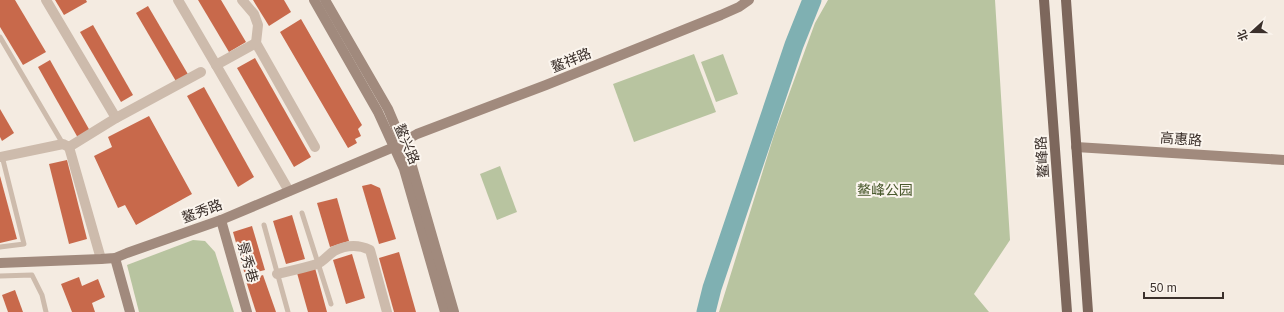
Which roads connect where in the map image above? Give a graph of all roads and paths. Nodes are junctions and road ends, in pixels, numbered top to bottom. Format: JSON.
{"nodes":[{"id":1,"x":46,"y":0,"type":"edge"},
{"id":2,"x":178,"y":0,"type":"edge"},
{"id":3,"x":242,"y":0,"type":"edge"},
{"id":4,"x":314,"y":0,"type":"edge"},
{"id":5,"x":325,"y":0,"type":"edge"},
{"id":6,"x":749,"y":0,"type":"edge"},
{"id":7,"x":1044,"y":0,"type":"edge"},
{"id":8,"x":1066,"y":0,"type":"edge"},
{"id":9,"x":0,"y":37,"type":"edge"},
{"id":10,"x":256,"y":42,"type":"junction"},
{"id":11,"x":216,"y":65,"type":"junction"},
{"id":12,"x":201,"y":72,"type":"dead end"},
{"id":13,"x":116,"y":118,"type":"junction"},
{"id":14,"x":398,"y":145,"type":"junction"},
{"id":15,"x":66,"y":146,"type":"junction"},
{"id":16,"x":315,"y":147,"type":"dead end"},
{"id":17,"x":1076,"y":147,"type":"junction"},
{"id":18,"x":1,"y":157,"type":"edge"},
{"id":19,"x":1284,"y":160,"type":"edge"},
{"id":20,"x":289,"y":191,"type":"junction"},
{"id":21,"x":302,"y":213,"type":"dead end"},
{"id":22,"x":222,"y":220,"type":"junction"},
{"id":23,"x":264,"y":225,"type":"dead end"},
{"id":24,"x":0,"y":247,"type":"edge"},
{"id":25,"x":115,"y":258,"type":"junction"},
{"id":26,"x":101,"y":259,"type":"junction"},
{"id":27,"x":0,"y":263,"type":"edge"},
{"id":28,"x":318,"y":263,"type":"junction"},
{"id":29,"x":278,"y":274,"type":"junction"},
{"id":30,"x":0,"y":276,"type":"edge"},
{"id":31,"x":331,"y":304,"type":"dead end"},
{"id":32,"x":46,"y":312,"type":"edge"},
{"id":33,"x":130,"y":312,"type":"edge"},
{"id":34,"x":247,"y":312,"type":"edge"},
{"id":35,"x":288,"y":312,"type":"edge"},
{"id":36,"x":387,"y":312,"type":"edge"},
{"id":37,"x":445,"y":312,"type":"edge"},
{"id":38,"x":454,"y":312,"type":"edge"},
{"id":39,"x":1067,"y":312,"type":"edge"},
{"id":40,"x":1088,"y":312,"type":"edge"}],
"edges":[{"from":1,"to":13,"type":"street"},
{"from":2,"to":11,"type":"street"},
{"from":3,"to":10,"type":"street"},
{"from":4,"to":14,"type":"street","name":"鳌兴路"},
{"from":5,"to":14,"type":"street","name":"鳌兴路"},
{"from":6,"to":14,"type":"street","name":"鳌祥路"},
{"from":7,"to":39,"type":"main road","name":"鳌峰路"},
{"from":8,"to":17,"type":"main road"},
{"from":9,"to":15,"type":"lane"},
{"from":10,"to":11,"type":"street"},
{"from":10,"to":16,"type":"street"},
{"from":11,"to":20,"type":"street"},
{"from":12,"to":13,"type":"street"},
{"from":13,"to":15,"type":"street"},
{"from":14,"to":20,"type":"street","name":"鳌秀路"},
{"from":14,"to":37,"type":"street","name":"鳌兴路"},
{"from":14,"to":38,"type":"street","name":"鳌兴路"},
{"from":15,"to":18,"type":"street"},
{"from":15,"to":26,"type":"street"},
{"from":17,"to":19,"type":"street","name":"高惠路"},
{"from":17,"to":40,"type":"main road"},
{"from":18,"to":24,"type":"lane"},
{"from":20,"to":22,"type":"street","name":"鳌秀路"},
{"from":21,"to":28,"type":"lane"},
{"from":22,"to":25,"type":"street","name":"鳌秀路"},
{"from":22,"to":34,"type":"street","name":"景秀巷"},
{"from":23,"to":29,"type":"lane"},
{"from":25,"to":26,"type":"street","name":"鳌秀路"},
{"from":25,"to":33,"type":"street"},
{"from":26,"to":27,"type":"street","name":"鳌秀路"},
{"from":28,"to":29,"type":"street"},
{"from":28,"to":31,"type":"lane"},
{"from":28,"to":36,"type":"street"},
{"from":29,"to":35,"type":"lane"},
{"from":30,"to":32,"type":"lane"}]}
